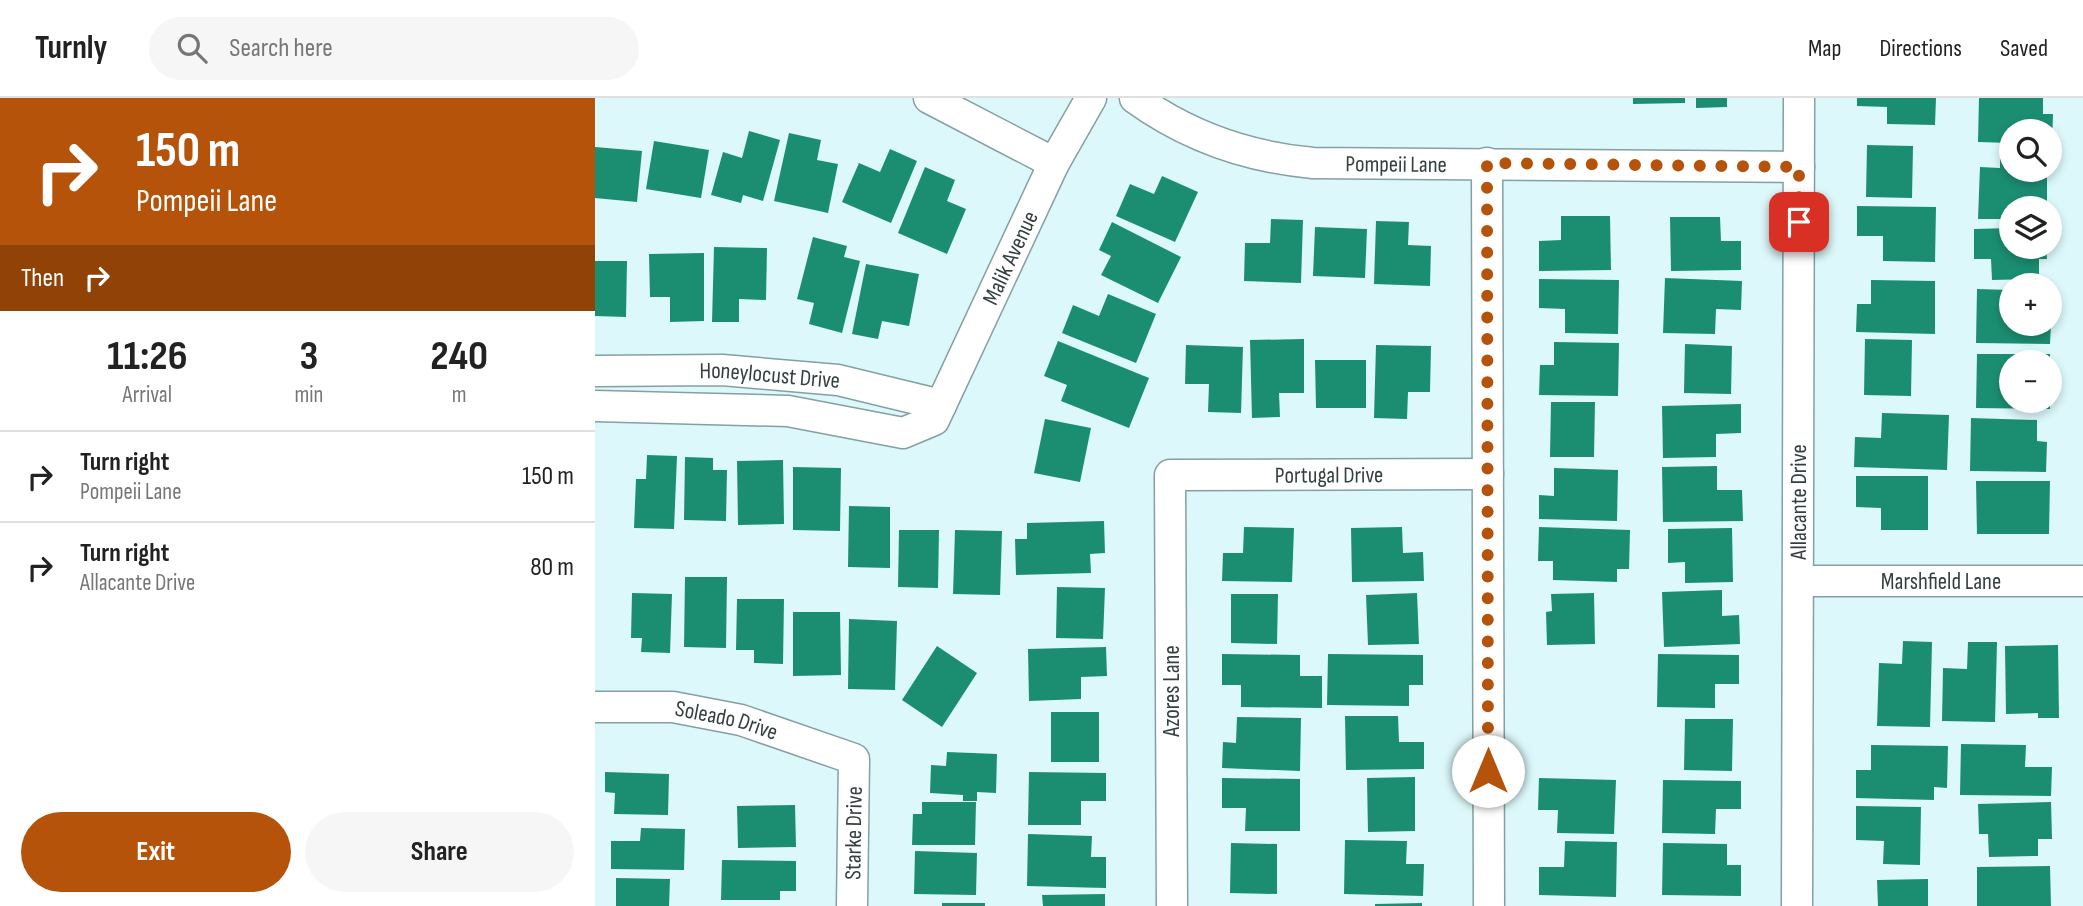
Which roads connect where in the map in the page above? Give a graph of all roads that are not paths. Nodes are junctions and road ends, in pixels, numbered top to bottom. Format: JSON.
{"nodes":[{"id":1,"x":929,"y":98,"type":"edge"},
{"id":2,"x":1091,"y":98,"type":"edge"},
{"id":3,"x":1135,"y":98,"type":"edge"},
{"id":4,"x":1799,"y":98,"type":"edge"},
{"id":5,"x":1054,"y":163,"type":"junction"},
{"id":6,"x":1487,"y":163,"type":"junction"},
{"id":7,"x":1799,"y":167,"type":"junction"},
{"id":8,"x":595,"y":371,"type":"edge"},
{"id":9,"x":595,"y":407,"type":"edge"},
{"id":10,"x":938,"y":413,"type":"junction"},
{"id":11,"x":1487,"y":474,"type":"junction"},
{"id":12,"x":1171,"y":475,"type":"joint"},
{"id":13,"x":1799,"y":580,"type":"junction"},
{"id":14,"x":2083,"y":581,"type":"edge"},
{"id":15,"x":595,"y":707,"type":"edge"},
{"id":16,"x":854,"y":760,"type":"joint"},
{"id":17,"x":852,"y":906,"type":"edge"},
{"id":18,"x":1172,"y":906,"type":"edge"},
{"id":19,"x":1489,"y":906,"type":"edge"},
{"id":20,"x":1797,"y":906,"type":"edge"}],
"edges":[{"from":1,"to":5,"type":"street"},
{"from":2,"to":5,"type":"street","name":"Malik Avenue"},
{"from":3,"to":6,"type":"street","name":"Pompeii Lane"},
{"from":4,"to":7,"type":"street","name":"Allacante Drive"},
{"from":5,"to":10,"type":"street","name":"Malik Avenue"},
{"from":6,"to":7,"type":"street","name":"Pompeii Lane"},
{"from":6,"to":11,"type":"street"},
{"from":7,"to":13,"type":"street","name":"Allacante Drive"},
{"from":8,"to":10,"type":"street","name":"Honeylocust Drive"},
{"from":9,"to":10,"type":"street","name":"Honeylocust Drive"},
{"from":11,"to":12,"type":"street","name":"Portugal Drive"},
{"from":11,"to":19,"type":"street"},
{"from":12,"to":18,"type":"street","name":"Azores Lane"},
{"from":13,"to":14,"type":"street","name":"Marshfield Lane"},
{"from":13,"to":20,"type":"street","name":"Allacante Drive"},
{"from":15,"to":16,"type":"street","name":"Soleado Drive"},
{"from":16,"to":17,"type":"street","name":"Starke Drive"}]}
